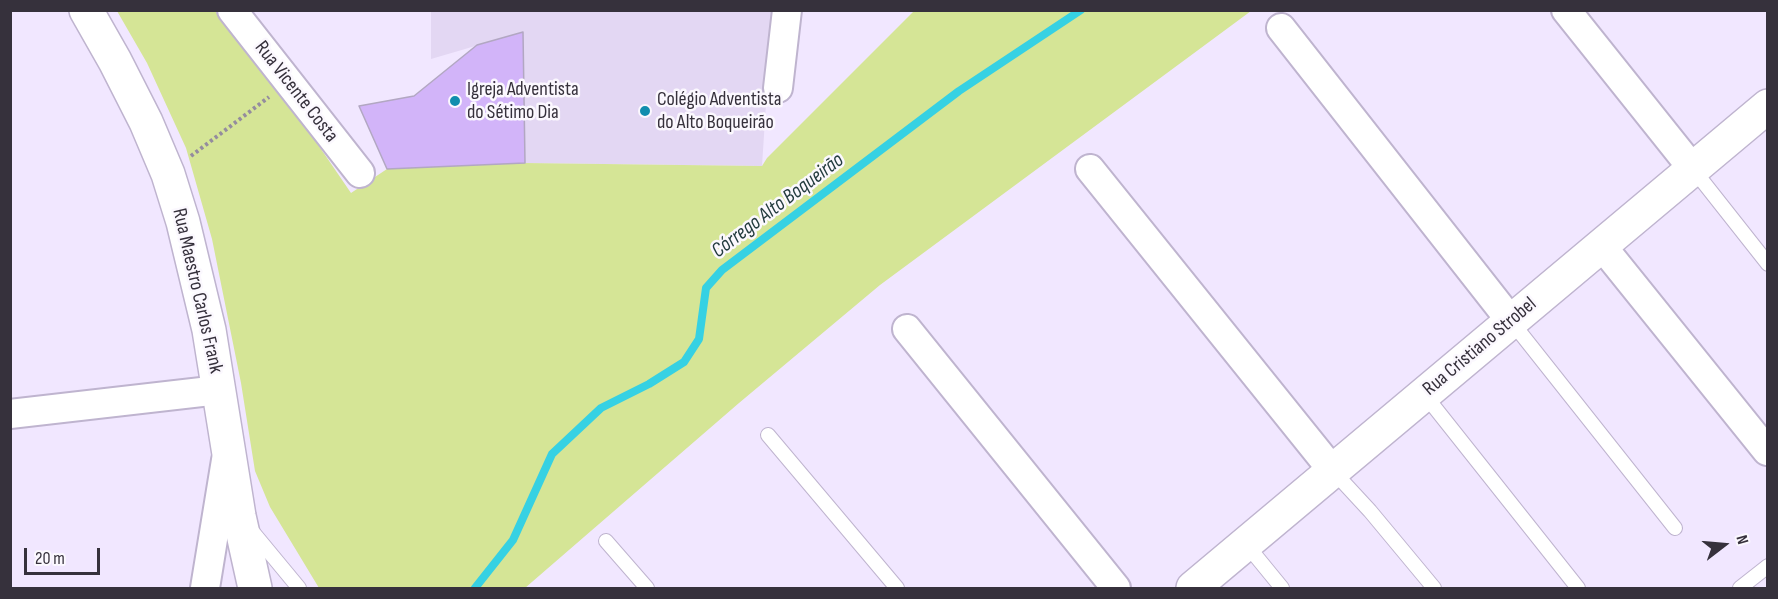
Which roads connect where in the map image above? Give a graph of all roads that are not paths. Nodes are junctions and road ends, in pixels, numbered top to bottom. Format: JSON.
{"nodes":[{"id":1,"x":86,"y":10,"type":"edge"},
{"id":2,"x":231,"y":10,"type":"edge"},
{"id":3,"x":787,"y":10,"type":"edge"},
{"id":4,"x":1566,"y":10,"type":"edge"},
{"id":5,"x":1281,"y":28,"type":"dead end"},
{"id":6,"x":778,"y":87,"type":"dead end"},
{"id":7,"x":1767,"y":106,"type":"edge"},
{"id":8,"x":1090,"y":169,"type":"dead end"},
{"id":9,"x":1693,"y":169,"type":"junction"},
{"id":10,"x":360,"y":173,"type":"dead end"},
{"id":11,"x":1601,"y":245,"type":"junction"},
{"id":12,"x":1767,"y":264,"type":"edge"},
{"id":13,"x":1511,"y":321,"type":"junction"},
{"id":14,"x":907,"y":329,"type":"dead end"},
{"id":15,"x":219,"y":390,"type":"junction"},
{"id":16,"x":1424,"y":394,"type":"junction"},
{"id":17,"x":10,"y":414,"type":"edge"},
{"id":18,"x":768,"y":435,"type":"dead end"},
{"id":19,"x":227,"y":449,"type":"junction"},
{"id":20,"x":1767,"y":451,"type":"edge"},
{"id":21,"x":1333,"y":471,"type":"junction"},
{"id":22,"x":238,"y":516,"type":"junction"},
{"id":23,"x":1675,"y":528,"type":"dead end"},
{"id":24,"x":606,"y":541,"type":"dead end"},
{"id":25,"x":1246,"y":544,"type":"junction"},
{"id":26,"x":1767,"y":566,"type":"edge"},
{"id":27,"x":208,"y":582,"type":"edge"},
{"id":28,"x":255,"y":588,"type":"edge"},
{"id":29,"x":299,"y":588,"type":"edge"},
{"id":30,"x":647,"y":588,"type":"edge"},
{"id":31,"x":897,"y":588,"type":"edge"},
{"id":32,"x":1116,"y":588,"type":"edge"},
{"id":33,"x":1193,"y":588,"type":"edge"},
{"id":34,"x":1282,"y":588,"type":"edge"},
{"id":35,"x":1434,"y":588,"type":"edge"},
{"id":36,"x":1578,"y":588,"type":"edge"},
{"id":37,"x":1740,"y":588,"type":"edge"}],
"edges":[{"from":1,"to":15,"type":"main road","name":"Rua Maestro Carlos Frank"},
{"from":2,"to":10,"type":"street","name":"Rua Vicente Costa"},
{"from":3,"to":6,"type":"street"},
{"from":4,"to":9,"type":"street"},
{"from":5,"to":13,"type":"street"},
{"from":7,"to":9,"type":"main road","name":"Rua Cristiano Strobel"},
{"from":8,"to":21,"type":"street"},
{"from":9,"to":11,"type":"main road","name":"Rua Cristiano Strobel"},
{"from":9,"to":12,"type":"lane"},
{"from":11,"to":13,"type":"main road","name":"Rua Cristiano Strobel"},
{"from":11,"to":20,"type":"street"},
{"from":13,"to":16,"type":"main road","name":"Rua Cristiano Strobel"},
{"from":13,"to":23,"type":"lane"},
{"from":14,"to":32,"type":"street"},
{"from":15,"to":17,"type":"street"},
{"from":15,"to":19,"type":"main road","name":"Rua Maestro Carlos Frank"},
{"from":16,"to":21,"type":"main road","name":"Rua Cristiano Strobel"},
{"from":16,"to":36,"type":"lane"},
{"from":18,"to":31,"type":"lane"},
{"from":19,"to":22,"type":"main road","name":"Rua Maestro Carlos Frank"},
{"from":19,"to":27,"type":"street"},
{"from":21,"to":25,"type":"main road","name":"Rua Cristiano Strobel"},
{"from":21,"to":35,"type":"lane"},
{"from":22,"to":28,"type":"main road","name":"Rua Maestro Carlos Frank"},
{"from":22,"to":29,"type":"lane"},
{"from":24,"to":30,"type":"lane"},
{"from":25,"to":33,"type":"main road","name":"Rua Cristiano Strobel"},
{"from":25,"to":34,"type":"lane"},
{"from":26,"to":37,"type":"lane"}]}
